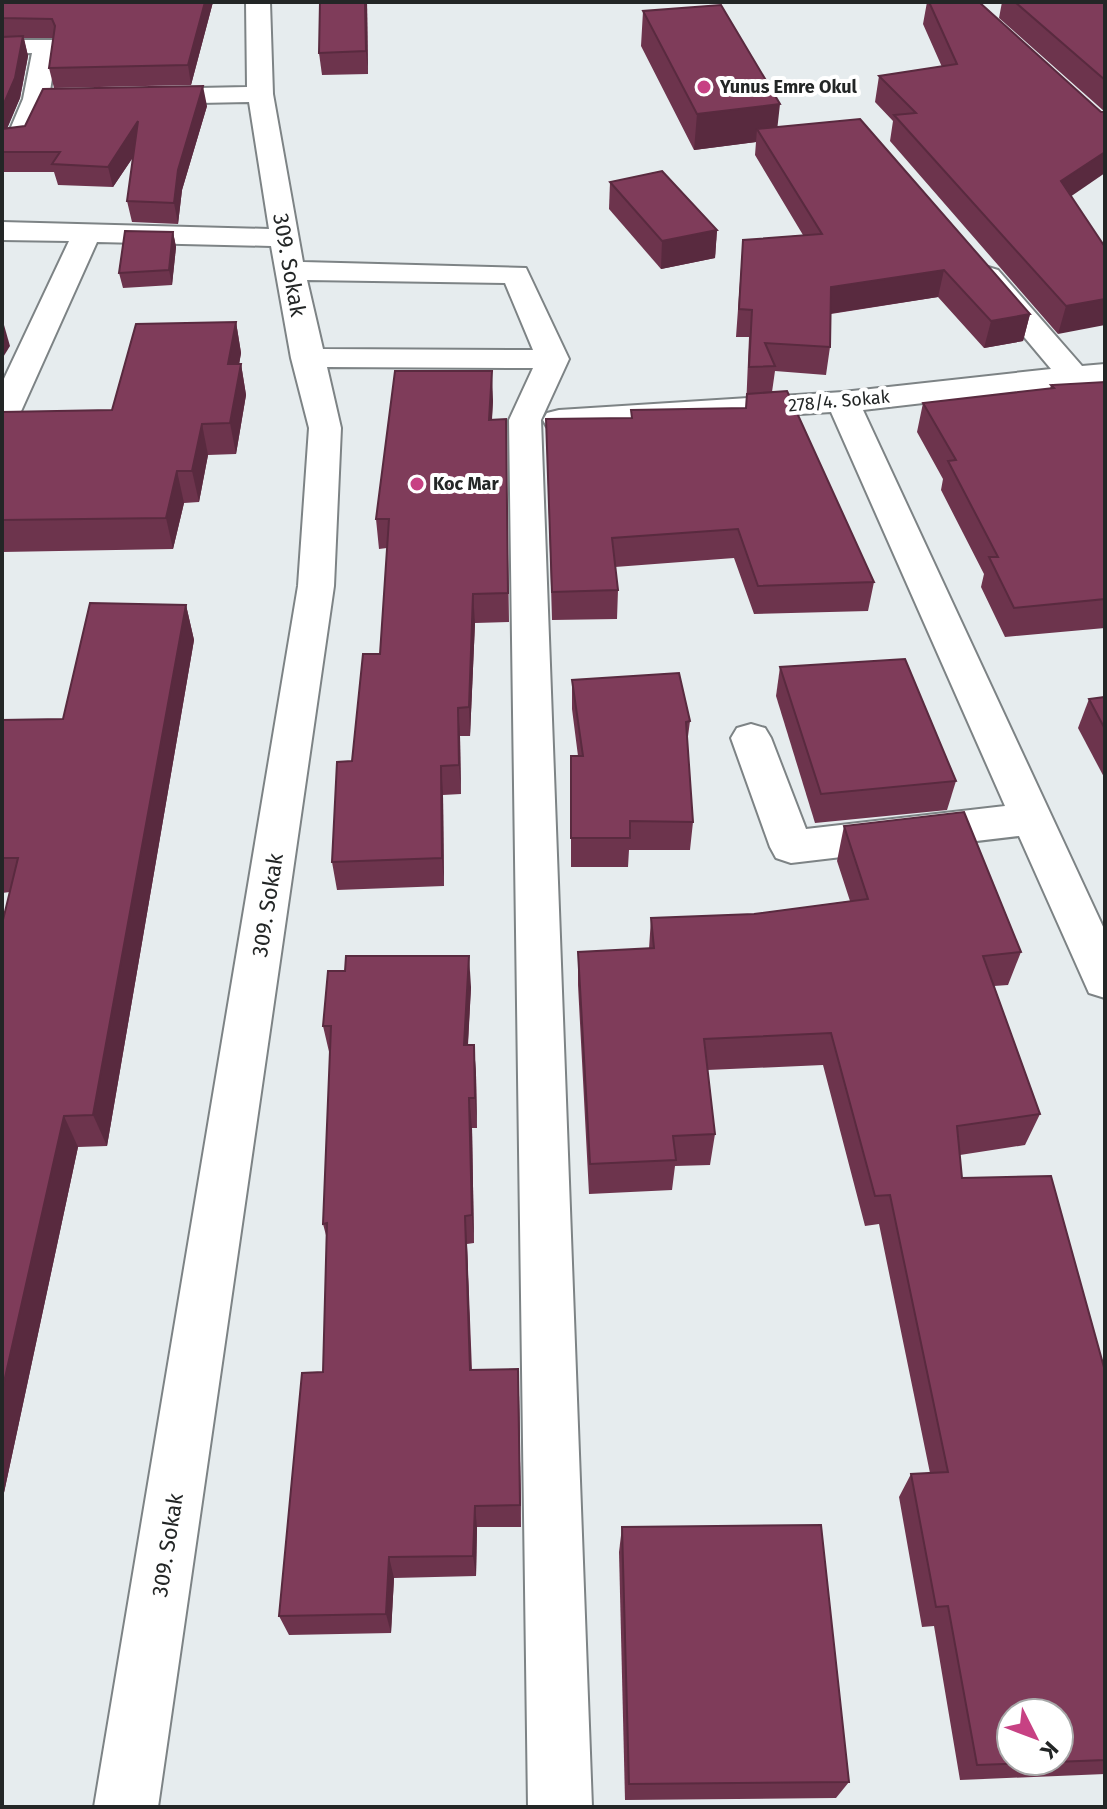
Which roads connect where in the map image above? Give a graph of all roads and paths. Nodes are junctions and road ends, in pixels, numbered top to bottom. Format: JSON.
{"nodes":[{"id":1,"x":258,"y":2,"type":"edge"},
{"id":2,"x":2,"y":47,"type":"edge"},
{"id":3,"x":260,"y":94,"type":"junction"},
{"id":4,"x":36,"y":99,"type":"junction"},
{"id":5,"x":2,"y":140,"type":"edge"},
{"id":6,"x":2,"y":231,"type":"edge"},
{"id":7,"x":86,"y":235,"type":"junction"},
{"id":8,"x":287,"y":254,"type":"junction"},
{"id":9,"x":973,"y":260,"type":"edge"},
{"id":10,"x":307,"y":358,"type":"junction"},
{"id":11,"x":553,"y":359,"type":"junction"},
{"id":12,"x":1089,"y":374,"type":"edge"},
{"id":13,"x":843,"y":402,"type":"junction"},
{"id":14,"x":2,"y":418,"type":"edge"},
{"id":15,"x":525,"y":420,"type":"junction"},
{"id":16,"x":751,"y":738,"type":"dead end"},
{"id":17,"x":1031,"y":819,"type":"junction"},
{"id":18,"x":1105,"y":980,"type":"edge"},
{"id":19,"x":126,"y":1807,"type":"edge"},
{"id":20,"x":560,"y":1807,"type":"edge"}],
"edges":[{"from":1,"to":3,"type":"street","name":"309. Sokak"},
{"from":2,"to":4,"type":"street"},
{"from":3,"to":4,"type":"street"},
{"from":3,"to":8,"type":"street","name":"309. Sokak"},
{"from":4,"to":5,"type":"street"},
{"from":6,"to":7,"type":"street"},
{"from":7,"to":8,"type":"street"},
{"from":7,"to":14,"type":"street"},
{"from":8,"to":10,"type":"street","name":"309. Sokak"},
{"from":8,"to":11,"type":"street"},
{"from":9,"to":12,"type":"street"},
{"from":10,"to":11,"type":"street"},
{"from":10,"to":19,"type":"street","name":"309. Sokak"},
{"from":11,"to":15,"type":"street"},
{"from":12,"to":13,"type":"street","name":"278/4. Sokak"},
{"from":13,"to":15,"type":"street","name":"278/4. Sokak"},
{"from":13,"to":17,"type":"street"},
{"from":15,"to":20,"type":"street"},
{"from":16,"to":17,"type":"street"},
{"from":17,"to":18,"type":"street"}]}
